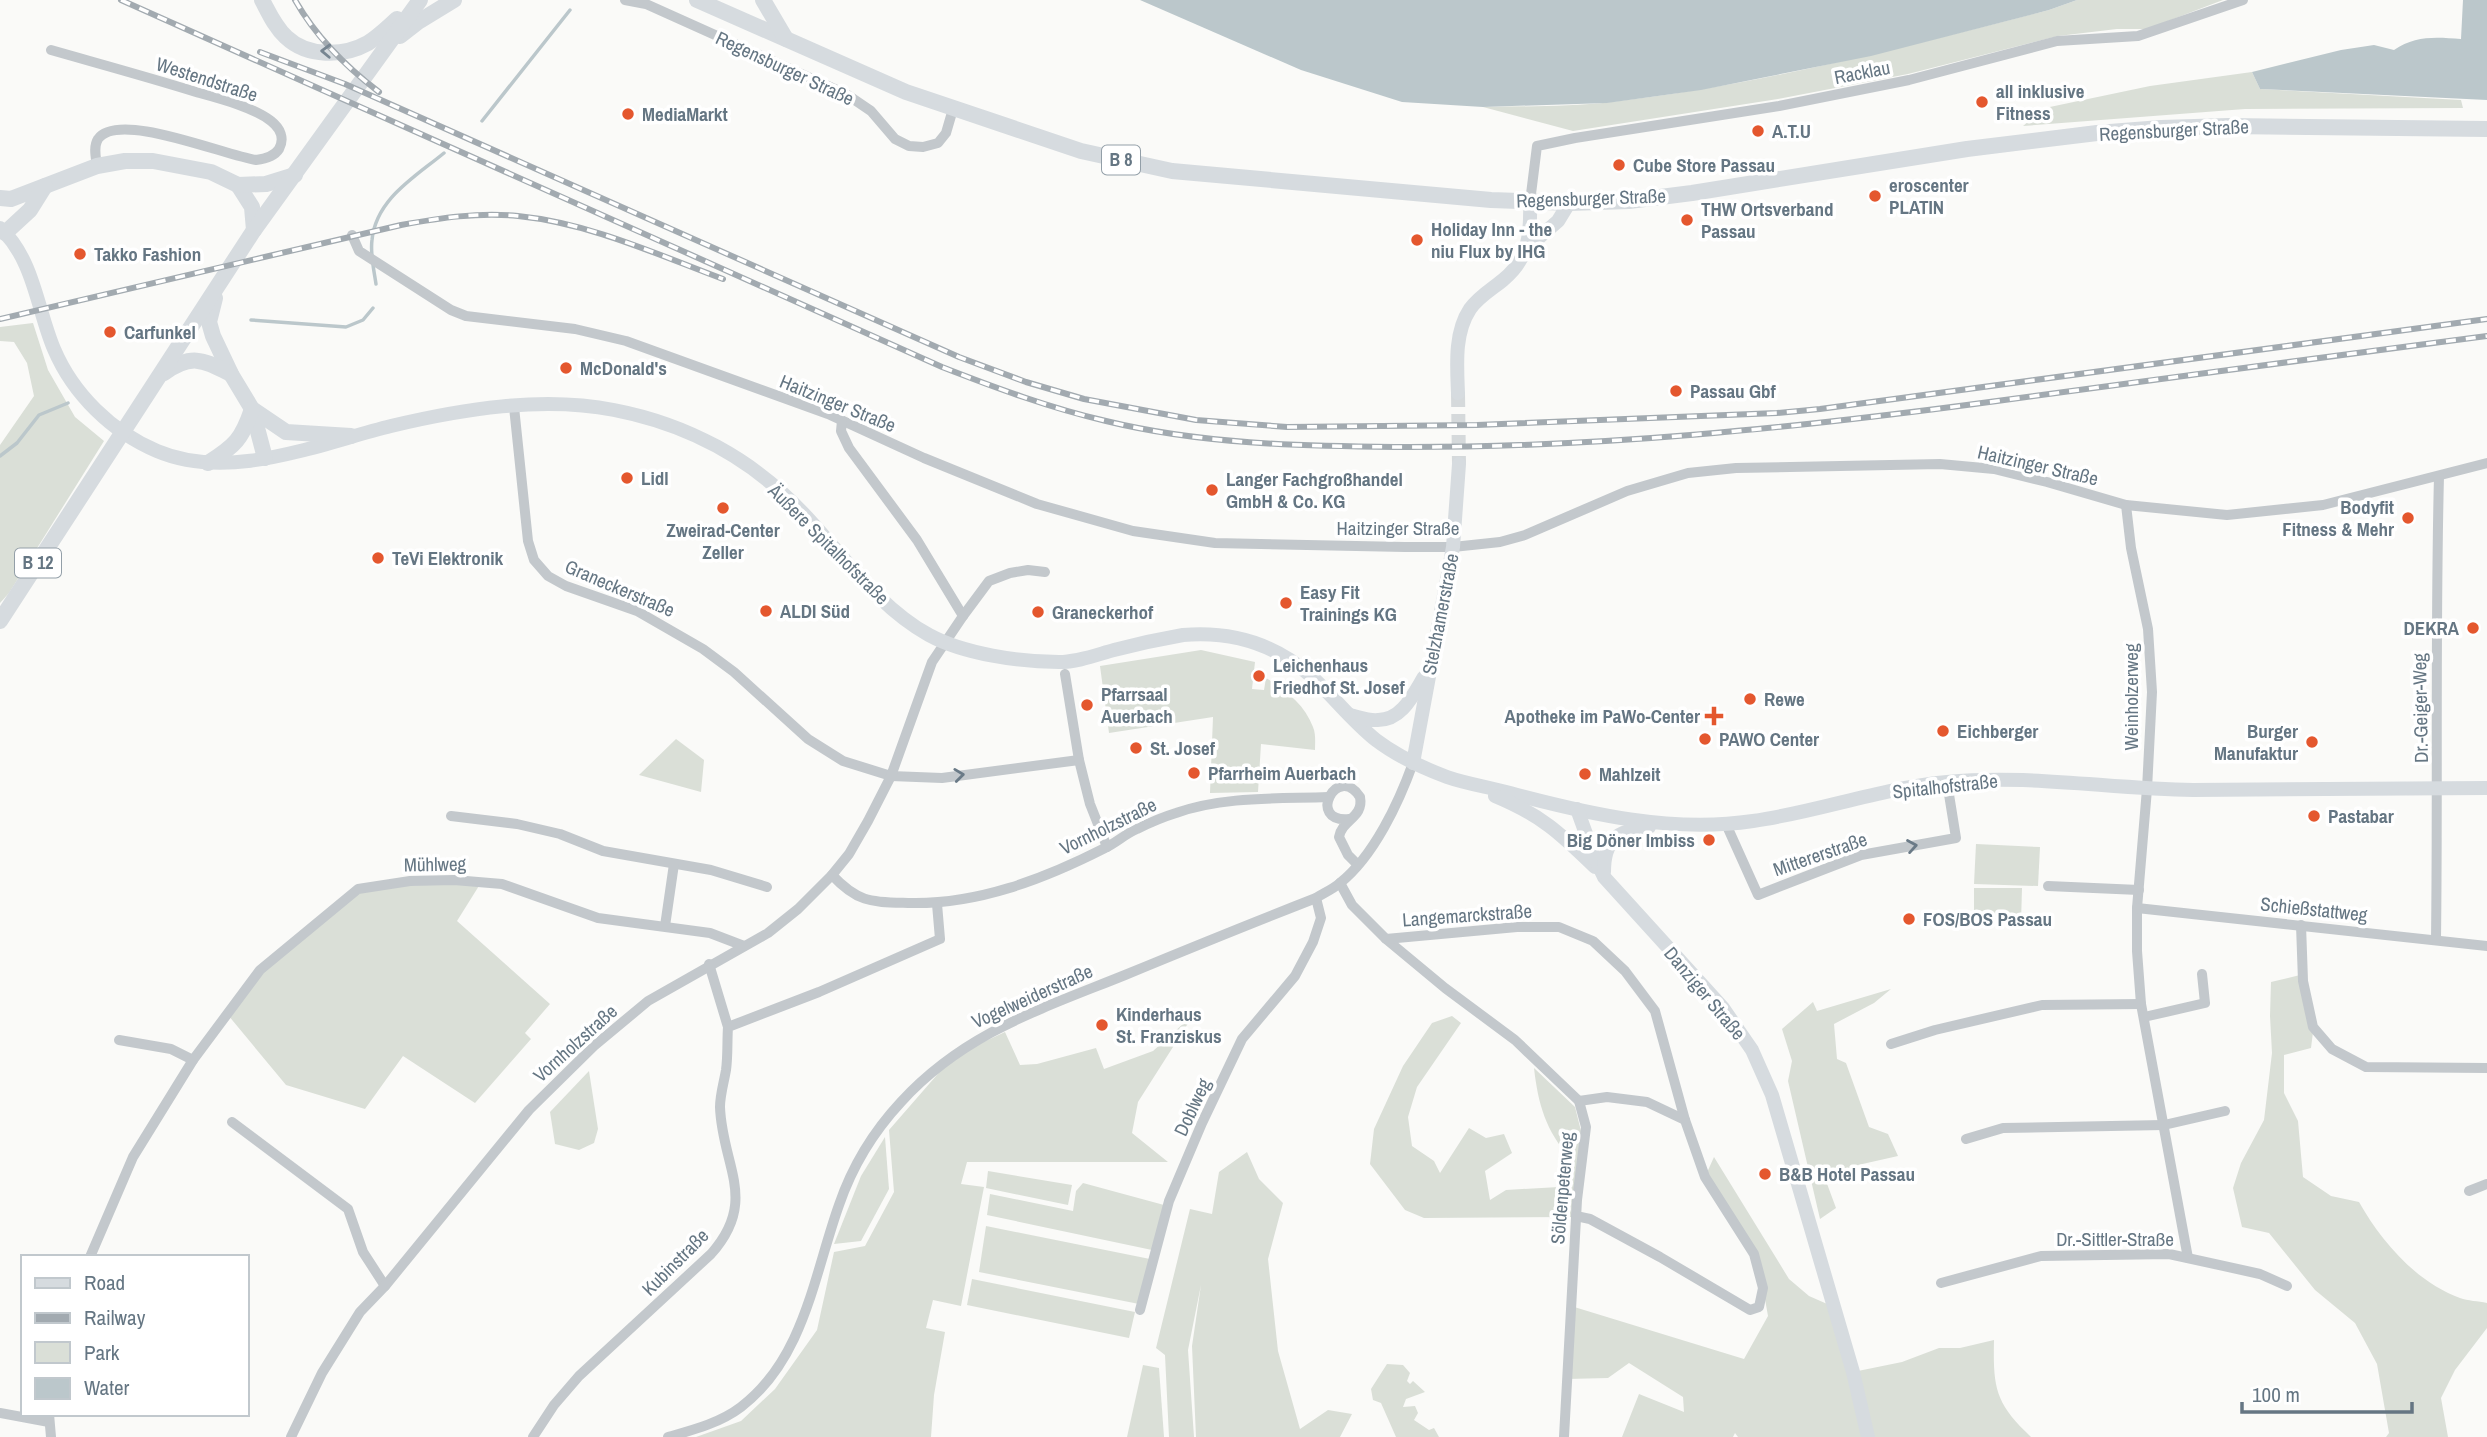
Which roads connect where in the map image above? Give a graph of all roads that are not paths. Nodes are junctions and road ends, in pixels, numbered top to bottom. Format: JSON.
{"nodes":[{"id":1,"x":262,"y":0,"type":"edge"},
{"id":2,"x":419,"y":0,"type":"edge"},
{"id":3,"x":454,"y":0,"type":"edge"},
{"id":4,"x":625,"y":0,"type":"edge"},
{"id":5,"x":763,"y":0,"type":"edge"},
{"id":6,"x":2243,"y":0,"type":"edge"},
{"id":7,"x":707,"y":2,"type":"edge"},
{"id":8,"x":786,"y":39,"type":"junction"},
{"id":9,"x":384,"y":48,"type":"junction"},
{"id":10,"x":51,"y":50,"type":"dead end"},
{"id":11,"x":953,"y":109,"type":"junction"},
{"id":12,"x":2487,"y":130,"type":"edge"},
{"id":13,"x":97,"y":166,"type":"junction"},
{"id":14,"x":295,"y":175,"type":"junction"},
{"id":15,"x":238,"y":185,"type":"junction"},
{"id":16,"x":45,"y":186,"type":"junction"},
{"id":17,"x":4,"y":202,"type":"edge"},
{"id":18,"x":1530,"y":202,"type":"junction"},
{"id":19,"x":1569,"y":203,"type":"junction"},
{"id":20,"x":3,"y":230,"type":"edge"},
{"id":21,"x":254,"y":230,"type":"junction"},
{"id":22,"x":352,"y":235,"type":"dead end"},
{"id":23,"x":1527,"y":248,"type":"junction"},
{"id":24,"x":220,"y":282,"type":"junction"},
{"id":25,"x":231,"y":374,"type":"junction"},
{"id":26,"x":159,"y":377,"type":"junction"},
{"id":27,"x":1458,"y":393,"type":"tunnel mouth"},
{"id":28,"x":514,"y":407,"type":"junction"},
{"id":29,"x":252,"y":409,"type":"junction"},
{"id":30,"x":842,"y":421,"type":"junction"},
{"id":31,"x":351,"y":436,"type":"junction"},
{"id":32,"x":265,"y":458,"type":"junction"},
{"id":33,"x":208,"y":463,"type":"junction"},
{"id":34,"x":2487,"y":463,"type":"edge"},
{"id":35,"x":1459,"y":464,"type":"tunnel mouth"},
{"id":36,"x":2439,"y":476,"type":"junction"},
{"id":37,"x":2126,"y":505,"type":"junction"},
{"id":38,"x":1453,"y":547,"type":"junction"},
{"id":39,"x":1045,"y":572,"type":"dead end"},
{"id":40,"x":963,"y":616,"type":"junction"},
{"id":41,"x":0,"y":621,"type":"edge"},
{"id":42,"x":945,"y":643,"type":"junction"},
{"id":43,"x":1430,"y":667,"type":"junction"},
{"id":44,"x":1065,"y":674,"type":"dead end"},
{"id":45,"x":1349,"y":715,"type":"junction"},
{"id":46,"x":1079,"y":760,"type":"junction"},
{"id":47,"x":1413,"y":763,"type":"junction"},
{"id":48,"x":891,"y":776,"type":"junction"},
{"id":49,"x":1449,"y":777,"type":"junction"},
{"id":50,"x":1947,"y":782,"type":"junction"},
{"id":51,"x":2438,"y":787,"type":"junction"},
{"id":52,"x":2487,"y":788,"type":"edge"},
{"id":53,"x":2147,"y":789,"type":"junction"},
{"id":54,"x":1328,"y":797,"type":"junction"},
{"id":55,"x":1577,"y":809,"type":"junction"},
{"id":56,"x":452,"y":816,"type":"dead end"},
{"id":57,"x":1349,"y":820,"type":"junction"},
{"id":58,"x":1726,"y":824,"type":"junction"},
{"id":59,"x":1681,"y":825,"type":"junction"},
{"id":60,"x":1107,"y":848,"type":"junction"},
{"id":61,"x":674,"y":864,"type":"junction"},
{"id":62,"x":1357,"y":864,"type":"junction"},
{"id":63,"x":832,"y":875,"type":"junction"},
{"id":64,"x":1604,"y":876,"type":"junction"},
{"id":65,"x":1340,"y":883,"type":"junction"},
{"id":66,"x":2048,"y":886,"type":"dead end"},
{"id":67,"x":767,"y":887,"type":"dead end"},
{"id":68,"x":2139,"y":890,"type":"junction"},
{"id":69,"x":1316,"y":898,"type":"junction"},
{"id":70,"x":937,"y":904,"type":"junction"},
{"id":71,"x":2137,"y":908,"type":"junction"},
{"id":72,"x":2301,"y":925,"type":"junction"},
{"id":73,"x":665,"y":926,"type":"junction"},
{"id":74,"x":1386,"y":939,"type":"junction"},
{"id":75,"x":2436,"y":940,"type":"junction"},
{"id":76,"x":744,"y":946,"type":"junction"},
{"id":77,"x":2487,"y":946,"type":"edge"},
{"id":78,"x":709,"y":964,"type":"junction"},
{"id":79,"x":2202,"y":974,"type":"dead end"},
{"id":80,"x":2141,"y":1004,"type":"junction"},
{"id":81,"x":2144,"y":1017,"type":"junction"},
{"id":82,"x":728,"y":1027,"type":"junction"},
{"id":83,"x":119,"y":1040,"type":"dead end"},
{"id":84,"x":1891,"y":1044,"type":"dead end"},
{"id":85,"x":193,"y":1060,"type":"junction"},
{"id":86,"x":2487,"y":1068,"type":"edge"},
{"id":87,"x":1579,"y":1101,"type":"junction"},
{"id":88,"x":2225,"y":1111,"type":"dead end"},
{"id":89,"x":1685,"y":1120,"type":"junction"},
{"id":90,"x":232,"y":1122,"type":"dead end"},
{"id":91,"x":2164,"y":1125,"type":"junction"},
{"id":92,"x":1966,"y":1139,"type":"dead end"},
{"id":93,"x":2487,"y":1184,"type":"edge"},
{"id":94,"x":2469,"y":1191,"type":"dead end"},
{"id":95,"x":1576,"y":1216,"type":"junction"},
{"id":96,"x":91,"y":1255,"type":"edge"},
{"id":97,"x":2188,"y":1258,"type":"junction"},
{"id":98,"x":1941,"y":1283,"type":"dead end"},
{"id":99,"x":385,"y":1286,"type":"junction"},
{"id":100,"x":2287,"y":1286,"type":"dead end"},
{"id":101,"x":1140,"y":1310,"type":"dead end"},
{"id":102,"x":0,"y":1413,"type":"edge"},
{"id":103,"x":21,"y":1415,"type":"edge"},
{"id":104,"x":29,"y":1416,"type":"edge"},
{"id":105,"x":49,"y":1418,"type":"edge"},
{"id":106,"x":51,"y":1437,"type":"edge"},
{"id":107,"x":291,"y":1437,"type":"edge"},
{"id":108,"x":533,"y":1437,"type":"edge"},
{"id":109,"x":668,"y":1437,"type":"edge"},
{"id":110,"x":1564,"y":1437,"type":"edge"},
{"id":111,"x":1868,"y":1437,"type":"edge"}],
"edges":[{"from":2,"to":1,"type":"main road","one_way":true},
{"from":2,"to":9,"type":"main road","number":"B 12"},
{"from":3,"to":9,"type":"main road"},
{"from":4,"to":11,"type":"street","name":"Regensburger Straße"},
{"from":5,"to":8,"type":"main road"},
{"from":6,"to":18,"type":"street","name":"Racklau"},
{"from":7,"to":8,"type":"main road","name":"Regensburger Straße","number":"B 8"},
{"from":8,"to":11,"type":"main road","name":"Regensburger Straße","number":"B 8"},
{"from":9,"to":14,"type":"main road","number":"B 12"},
{"from":10,"to":13,"type":"street","name":"Westendstraße"},
{"from":11,"to":18,"type":"main road","name":"Regensburger Straße","number":"B 8"},
{"from":12,"to":19,"type":"main road","name":"Regensburger Straße","number":"B 8"},
{"from":13,"to":15,"type":"main road"},
{"from":13,"to":16,"type":"main road"},
{"from":14,"to":15,"type":"main road"},
{"from":14,"to":21,"type":"main road","number":"B 12"},
{"from":15,"to":21,"type":"main road"},
{"from":16,"to":17,"type":"main road"},
{"from":16,"to":20,"type":"main road"},
{"from":18,"to":19,"type":"main road","name":"Regensburger Straße","number":"B 8"},
{"from":18,"to":23,"type":"street"},
{"from":19,"to":23,"type":"street"},
{"from":20,"to":33,"type":"street","name":"Äußere Spitalhofstraße"},
{"from":21,"to":24,"type":"main road","number":"B 12"},
{"from":22,"to":30,"type":"street","name":"Haitzinger Straße"},
{"from":23,"to":27,"type":"street"},
{"from":24,"to":25,"type":"main road"},
{"from":24,"to":26,"type":"main road","number":"B 12"},
{"from":25,"to":26,"type":"main road"},
{"from":25,"to":29,"type":"main road"},
{"from":26,"to":41,"type":"main road","number":"B 12"},
{"from":28,"to":31,"type":"street","name":"Äußere Spitalhofstraße"},
{"from":28,"to":42,"type":"street","name":"Äußere Spitalhofstraße"},
{"from":28,"to":48,"type":"street","name":"Graneckerstraße"},
{"from":29,"to":31,"type":"main road"},
{"from":29,"to":32,"type":"main road"},
{"from":29,"to":33,"type":"main road"},
{"from":30,"to":38,"type":"street","name":"Haitzinger Straße"},
{"from":30,"to":40,"type":"street"},
{"from":31,"to":32,"type":"street","name":"Äußere Spitalhofstraße"},
{"from":32,"to":33,"type":"street","name":"Äußere Spitalhofstraße"},
{"from":34,"to":36,"type":"street","name":"Haitzinger Straße"},
{"from":35,"to":38,"type":"street","name":"Stelzhamerstraße"},
{"from":36,"to":37,"type":"street","name":"Haitzinger Straße"},
{"from":36,"to":51,"type":"street","name":"Dr.-Geiger-Weg"},
{"from":37,"to":38,"type":"street","name":"Haitzinger Straße"},
{"from":37,"to":53,"type":"street","name":"Weinholzerweg"},
{"from":38,"to":43,"type":"street","name":"Stelzhamerstraße"},
{"from":39,"to":40,"type":"street","name":"Vornholzstraße"},
{"from":40,"to":42,"type":"street","name":"Vornholzstraße"},
{"from":42,"to":45,"type":"street","name":"Äußere Spitalhofstraße"},
{"from":42,"to":48,"type":"street","name":"Vornholzstraße"},
{"from":43,"to":45,"type":"street"},
{"from":43,"to":47,"type":"street","name":"Stelzhamerstraße"},
{"from":44,"to":46,"type":"street"},
{"from":45,"to":47,"type":"street","name":"Äußere Spitalhofstraße"},
{"from":48,"to":46,"type":"street","name":"Graneckerstraße","one_way":true},
{"from":46,"to":60,"type":"street"},
{"from":47,"to":49,"type":"street","name":"Spitalhofstraße"},
{"from":47,"to":62,"type":"street","name":"Vogelweiderstraße"},
{"from":48,"to":63,"type":"street","name":"Vornholzstraße"},
{"from":49,"to":55,"type":"street","name":"Spitalhofstraße"},
{"from":49,"to":64,"type":"street"},
{"from":50,"to":53,"type":"street","name":"Spitalhofstraße"},
{"from":50,"to":58,"type":"street","name":"Spitalhofstraße"},
{"from":58,"to":50,"type":"street","name":"Mittererstraße","one_way":true},
{"from":51,"to":52,"type":"street","name":"Spitalhofstraße"},
{"from":51,"to":53,"type":"street","name":"Spitalhofstraße"},
{"from":51,"to":75,"type":"street","name":"Dr.-Geiger-Weg"},
{"from":53,"to":68,"type":"street","name":"Weinholzerweg"},
{"from":54,"to":57,"type":"street"},
{"from":54,"to":57,"type":"street","name":"Vornholzstraße"},
{"from":54,"to":60,"type":"street","name":"Vornholzstraße"},
{"from":55,"to":59,"type":"street","name":"Spitalhofstraße"},
{"from":55,"to":64,"type":"street","name":"Danziger Straße"},
{"from":56,"to":61,"type":"street"},
{"from":57,"to":62,"type":"street","name":"Vornholzstraße"},
{"from":58,"to":59,"type":"street","name":"Spitalhofstraße"},
{"from":59,"to":64,"type":"street"},
{"from":60,"to":70,"type":"street","name":"Vornholzstraße"},
{"from":61,"to":67,"type":"street"},
{"from":61,"to":73,"type":"street"},
{"from":62,"to":65,"type":"street","name":"Vogelweiderstraße"},
{"from":63,"to":70,"type":"street","name":"Vornholzstraße"},
{"from":63,"to":76,"type":"street","name":"Vornholzstraße"},
{"from":64,"to":111,"type":"street","name":"Danziger Straße"},
{"from":65,"to":69,"type":"street","name":"Vogelweiderstraße"},
{"from":65,"to":74,"type":"street"},
{"from":66,"to":68,"type":"street"},
{"from":68,"to":71,"type":"street","name":"Weinholzerweg"},
{"from":69,"to":101,"type":"street","name":"Doblweg"},
{"from":69,"to":109,"type":"street","name":"Vogelweiderstraße"},
{"from":70,"to":82,"type":"street"},
{"from":71,"to":72,"type":"street","name":"Schießstattweg"},
{"from":71,"to":80,"type":"street","name":"Weinholzerweg"},
{"from":72,"to":75,"type":"street","name":"Schießstattweg"},
{"from":72,"to":86,"type":"street"},
{"from":73,"to":76,"type":"street","name":"Mühlweg"},
{"from":73,"to":85,"type":"street","name":"Mühlweg"},
{"from":74,"to":87,"type":"street"},
{"from":74,"to":89,"type":"street","name":"Langemarckstraße"},
{"from":75,"to":77,"type":"street","name":"Schießstattweg"},
{"from":76,"to":78,"type":"street","name":"Vornholzstraße"},
{"from":78,"to":82,"type":"street","name":"Kubinstraße"},
{"from":78,"to":99,"type":"street","name":"Vornholzstraße"},
{"from":79,"to":81,"type":"street"},
{"from":80,"to":81,"type":"street","name":"Weinholzerweg"},
{"from":80,"to":84,"type":"street"},
{"from":81,"to":91,"type":"street","name":"Weinholzerweg"},
{"from":82,"to":108,"type":"street","name":"Kubinstraße"},
{"from":83,"to":85,"type":"street"},
{"from":85,"to":96,"type":"street","name":"Mühlweg"},
{"from":87,"to":89,"type":"street"},
{"from":87,"to":95,"type":"street","name":"Söldenpeterweg"},
{"from":88,"to":91,"type":"street"},
{"from":89,"to":95,"type":"street","name":"Langemarckstraße"},
{"from":90,"to":99,"type":"street"},
{"from":91,"to":92,"type":"street"},
{"from":91,"to":97,"type":"street","name":"Weinholzerweg"},
{"from":93,"to":94,"type":"street"},
{"from":95,"to":110,"type":"street","name":"Söldenpeterweg"},
{"from":97,"to":98,"type":"street","name":"Dr.-Sittler-Straße"},
{"from":97,"to":100,"type":"street","name":"Dr.-Sittler-Straße"},
{"from":99,"to":107,"type":"street","name":"Vornholzstraße"},
{"from":102,"to":103,"type":"street"},
{"from":104,"to":105,"type":"street"},
{"from":105,"to":106,"type":"street"}]}
